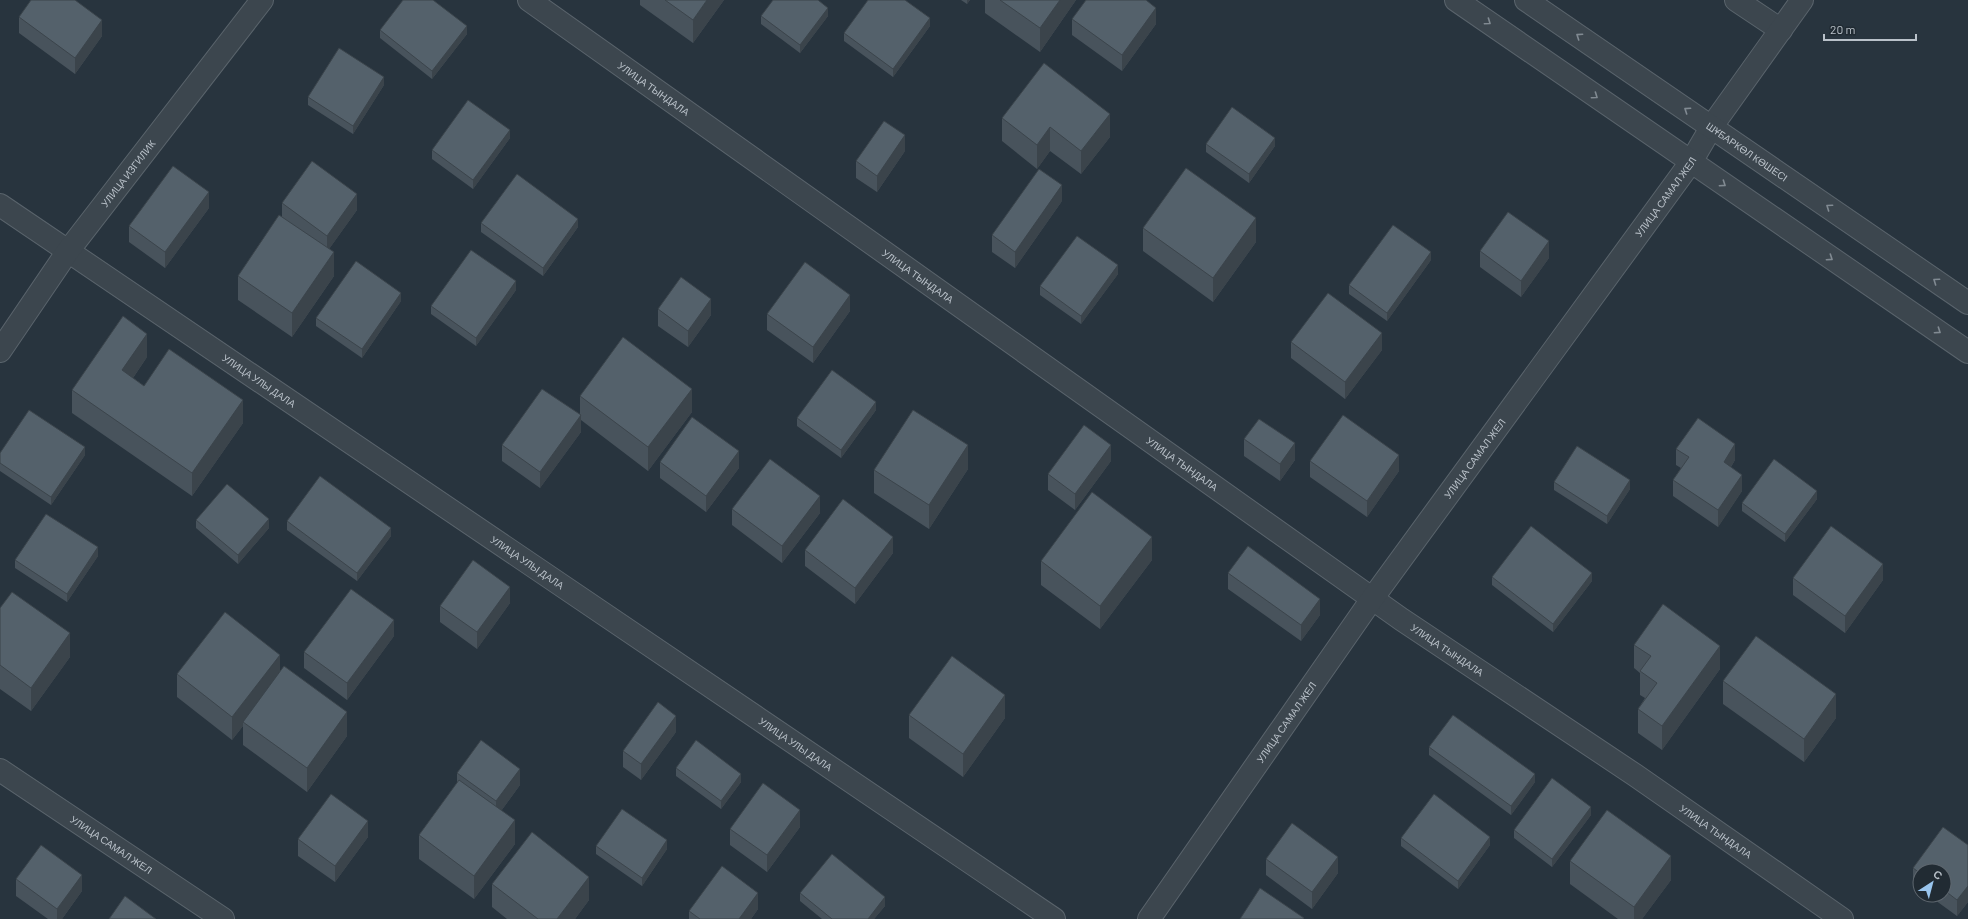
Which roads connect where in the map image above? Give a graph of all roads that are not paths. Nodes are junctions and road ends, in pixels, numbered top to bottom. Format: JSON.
{"nodes":[{"id":1,"x":262,"y":0,"type":"edge"},
{"id":2,"x":528,"y":0,"type":"edge"},
{"id":3,"x":1456,"y":0,"type":"edge"},
{"id":4,"x":1526,"y":0,"type":"edge"},
{"id":5,"x":1736,"y":0,"type":"edge"},
{"id":6,"x":1802,"y":0,"type":"edge"},
{"id":7,"x":1781,"y":30,"type":"junction"},
{"id":8,"x":1712,"y":126,"type":"junction"},
{"id":9,"x":1691,"y":162,"type":"junction"},
{"id":10,"x":0,"y":205,"type":"edge"},
{"id":11,"x":68,"y":251,"type":"junction"},
{"id":12,"x":1968,"y":303,"type":"edge"},
{"id":13,"x":0,"y":351,"type":"edge"},
{"id":14,"x":1968,"y":352,"type":"edge"},
{"id":15,"x":1372,"y":598,"type":"junction"},
{"id":16,"x":0,"y":770,"type":"edge"},
{"id":17,"x":224,"y":919,"type":"edge"},
{"id":18,"x":1054,"y":919,"type":"edge"},
{"id":19,"x":1149,"y":919,"type":"edge"},
{"id":20,"x":1842,"y":919,"type":"edge"}],
"edges":[{"from":1,"to":11,"type":"street","name":"УЛИЦА ИЗГИЛИК"},
{"from":2,"to":15,"type":"street","name":"УЛИЦА ТЫНДАЛА"},
{"from":3,"to":9,"type":"street","one_way":true},
{"from":8,"to":4,"type":"street","name":"ШҰБАРКӨЛ КӨШЕСІ","one_way":true},
{"from":5,"to":7,"type":"street"},
{"from":6,"to":7,"type":"street","name":"УЛИЦА САМАЛ ЖЕЛ"},
{"from":7,"to":8,"type":"street","name":"УЛИЦА САМАЛ ЖЕЛ"},
{"from":8,"to":9,"type":"street","name":"УЛИЦА САМАЛ ЖЕЛ"},
{"from":12,"to":8,"type":"street","name":"ШҰБАРКӨЛ КӨШЕСІ","one_way":true},
{"from":9,"to":14,"type":"street","one_way":true},
{"from":9,"to":15,"type":"street","name":"УЛИЦА САМАЛ ЖЕЛ"},
{"from":10,"to":11,"type":"street","name":"УЛИЦА УЛЫ ДАЛА"},
{"from":11,"to":13,"type":"street","name":"УЛИЦА ИЗГИЛИК"},
{"from":11,"to":18,"type":"street","name":"УЛИЦА УЛЫ ДАЛА"},
{"from":15,"to":19,"type":"street","name":"УЛИЦА САМАЛ ЖЕЛ"},
{"from":15,"to":20,"type":"street","name":"УЛИЦА ТЫНДАЛА"},
{"from":16,"to":17,"type":"street","name":"УЛИЦА САМАЛ ЖЕЛ"}]}
